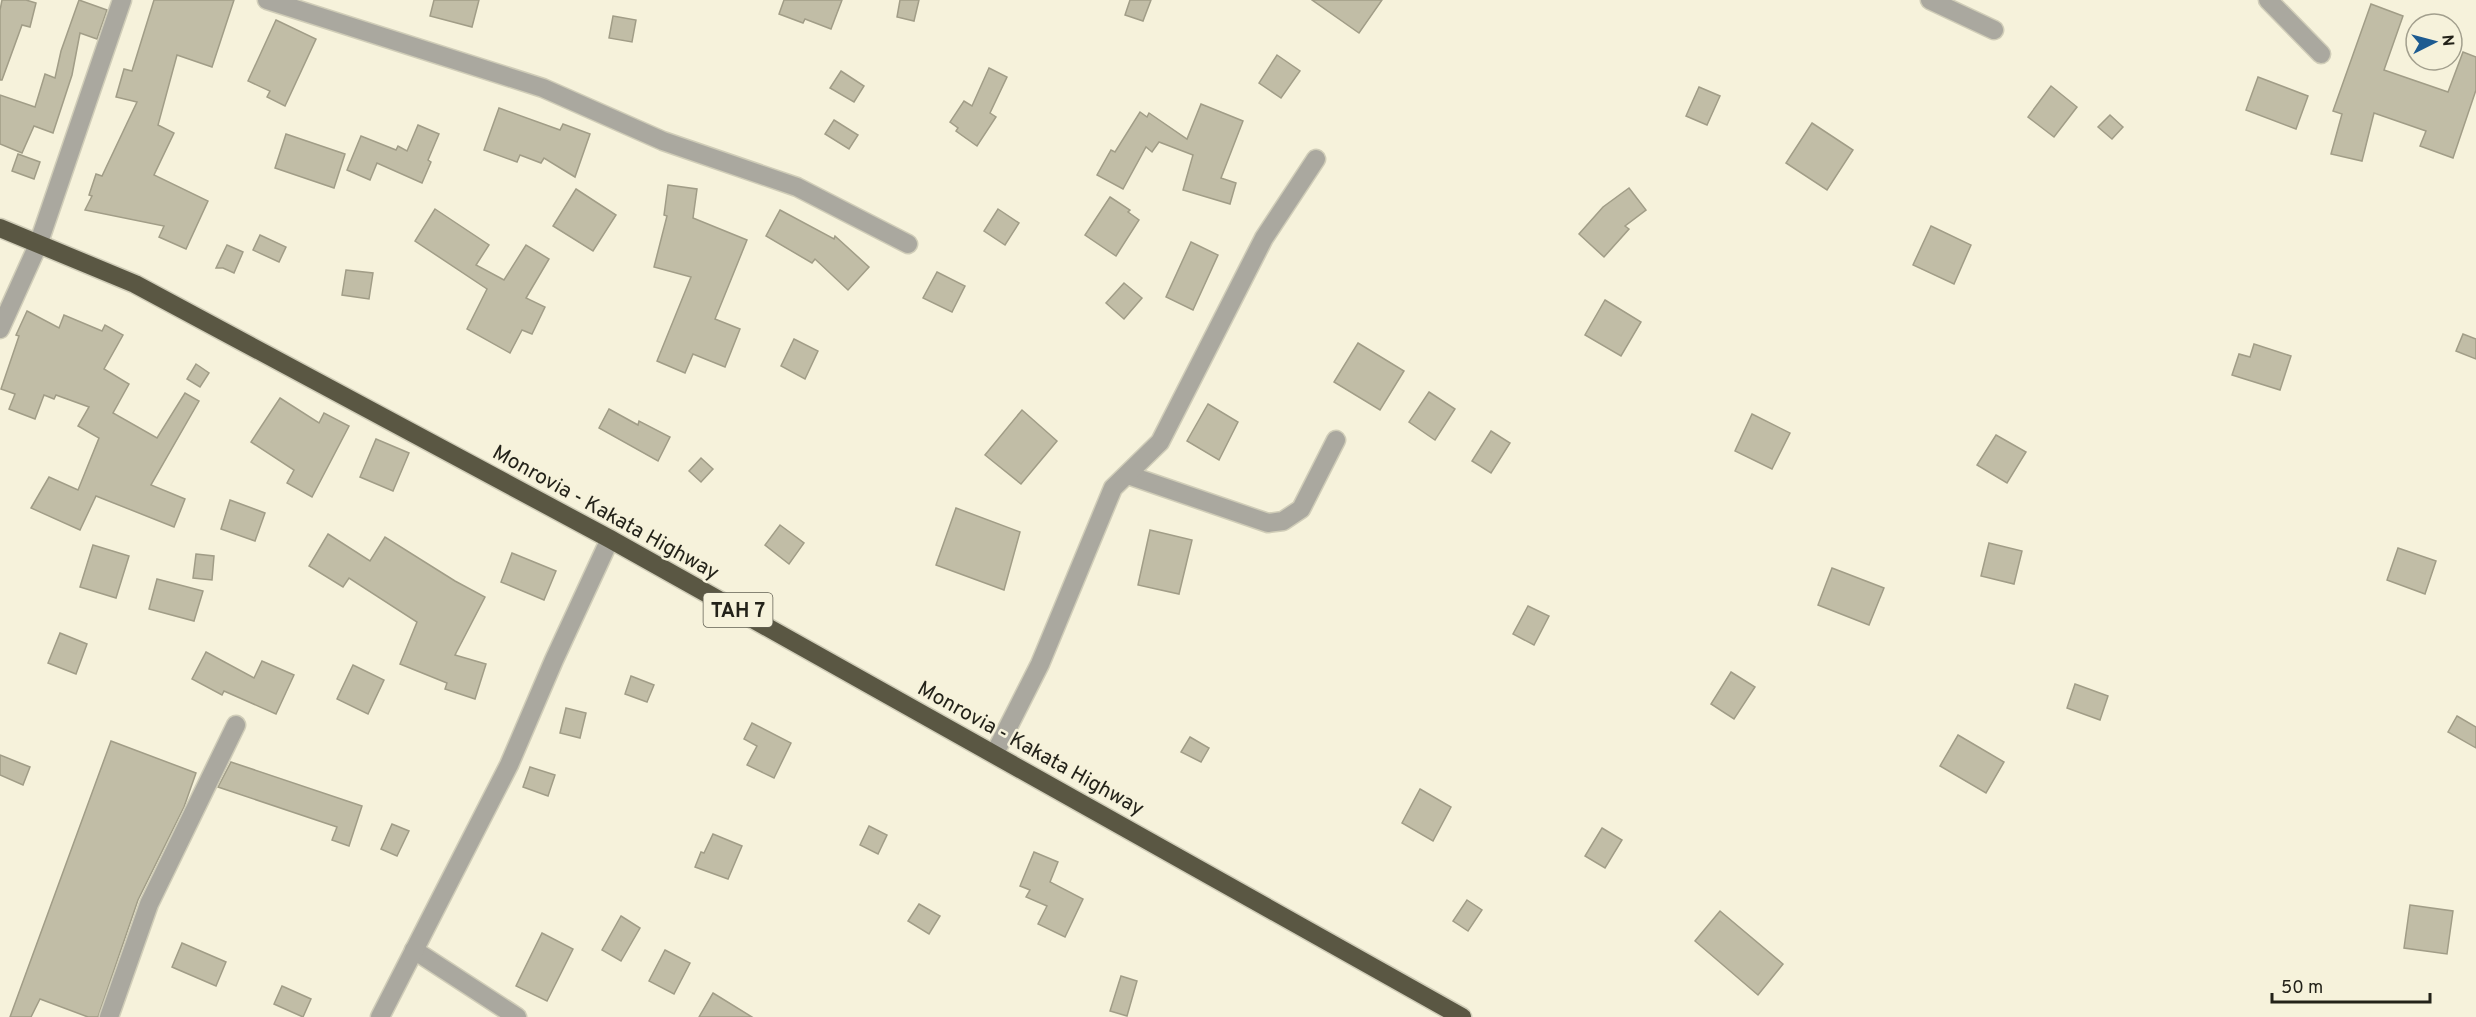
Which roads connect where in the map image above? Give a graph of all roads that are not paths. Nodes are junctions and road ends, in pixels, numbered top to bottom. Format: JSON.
{"nodes":[{"id":1,"x":122,"y":0,"type":"edge"},
{"id":2,"x":267,"y":0,"type":"edge"},
{"id":3,"x":1930,"y":0,"type":"edge"},
{"id":4,"x":2268,"y":0,"type":"edge"},
{"id":5,"x":1994,"y":30,"type":"dead end"},
{"id":6,"x":2321,"y":54,"type":"dead end"},
{"id":7,"x":1317,"y":159,"type":"dead end"},
{"id":8,"x":0,"y":228,"type":"edge"},
{"id":9,"x":908,"y":244,"type":"dead end"},
{"id":10,"x":38,"y":245,"type":"junction"},
{"id":11,"x":0,"y":329,"type":"edge"},
{"id":12,"x":1336,"y":440,"type":"dead end"},
{"id":13,"x":1128,"y":475,"type":"junction"},
{"id":14,"x":610,"y":539,"type":"junction"},
{"id":15,"x":236,"y":724,"type":"dead end"},
{"id":16,"x":995,"y":753,"type":"junction"},
{"id":17,"x":414,"y":950,"type":"junction"},
{"id":18,"x":109,"y":1017,"type":"edge"},
{"id":19,"x":380,"y":1017,"type":"edge"},
{"id":20,"x":517,"y":1017,"type":"edge"},
{"id":21,"x":1462,"y":1017,"type":"edge"}],
"edges":[{"from":1,"to":10,"type":"street"},
{"from":2,"to":9,"type":"street"},
{"from":3,"to":5,"type":"street"},
{"from":4,"to":6,"type":"street"},
{"from":7,"to":13,"type":"street"},
{"from":8,"to":10,"type":"highway","name":"Monrovia - Kakata Highway","number":"TAH 7"},
{"from":10,"to":11,"type":"street"},
{"from":10,"to":14,"type":"highway","name":"Monrovia - Kakata Highway","number":"TAH 7"},
{"from":12,"to":13,"type":"street"},
{"from":13,"to":16,"type":"street"},
{"from":14,"to":16,"type":"highway","name":"Monrovia - Kakata Highway","number":"TAH 7"},
{"from":14,"to":17,"type":"street"},
{"from":15,"to":18,"type":"street"},
{"from":16,"to":21,"type":"highway","name":"Monrovia - Kakata Highway","number":"TAH 7"},
{"from":17,"to":19,"type":"street"},
{"from":17,"to":20,"type":"street"}]}
